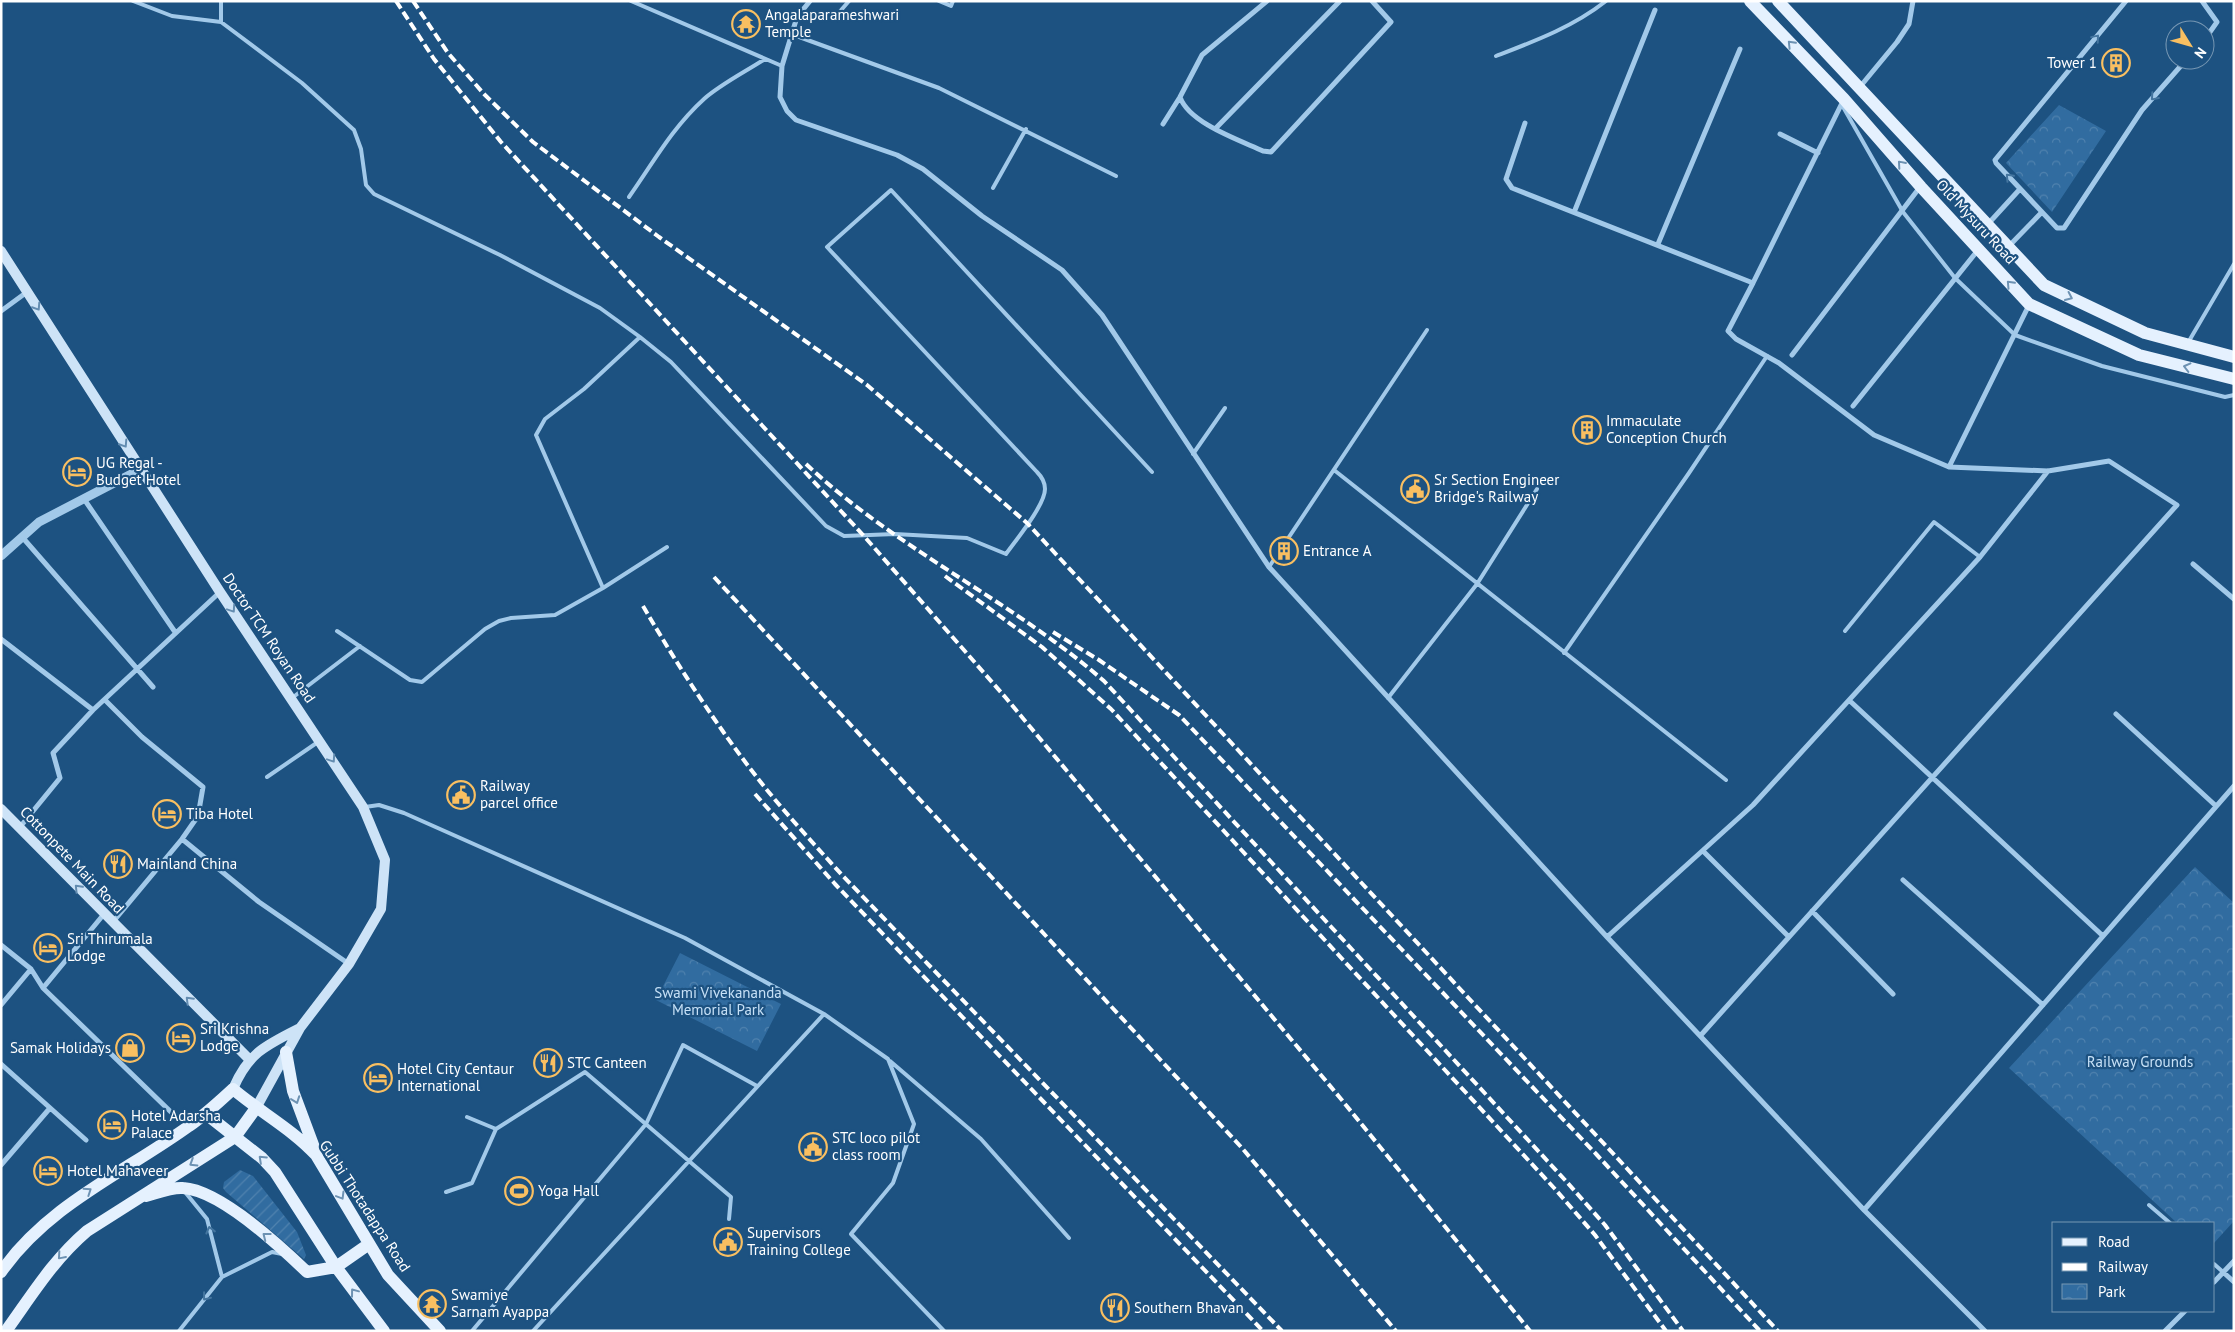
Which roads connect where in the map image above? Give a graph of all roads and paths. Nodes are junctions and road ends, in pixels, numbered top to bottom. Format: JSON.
{"nodes":[{"id":1,"x":133,"y":1,"type":"edge"},
{"id":2,"x":220,"y":1,"type":"edge"},
{"id":3,"x":631,"y":1,"type":"edge"},
{"id":4,"x":810,"y":1,"type":"edge"},
{"id":5,"x":849,"y":1,"type":"edge"},
{"id":6,"x":939,"y":1,"type":"edge"},
{"id":7,"x":953,"y":1,"type":"edge"},
{"id":8,"x":1267,"y":1,"type":"edge"},
{"id":9,"x":1340,"y":1,"type":"edge"},
{"id":10,"x":1372,"y":1,"type":"edge"},
{"id":11,"x":1606,"y":1,"type":"edge"},
{"id":12,"x":1750,"y":1,"type":"edge"},
{"id":13,"x":1778,"y":1,"type":"edge"},
{"id":14,"x":1913,"y":1,"type":"edge"},
{"id":15,"x":2126,"y":1,"type":"edge"},
{"id":16,"x":2202,"y":1,"type":"edge"},
{"id":17,"x":1655,"y":10,"type":"dead end"},
{"id":18,"x":836,"y":16,"type":"dead end"},
{"id":19,"x":221,"y":22,"type":"junction"},
{"id":20,"x":2215,"y":25,"type":"edge"},
{"id":21,"x":791,"y":34,"type":"junction"},
{"id":22,"x":1740,"y":49,"type":"dead end"},
{"id":23,"x":1496,"y":56,"type":"dead end"},
{"id":24,"x":765,"y":59,"type":"junction"},
{"id":25,"x":782,"y":66,"type":"junction"},
{"id":26,"x":2177,"y":70,"type":"edge"},
{"id":27,"x":1859,"y":88,"type":"junction"},
{"id":28,"x":1180,"y":97,"type":"junction"},
{"id":29,"x":1843,"y":102,"type":"junction"},
{"id":30,"x":1525,"y":123,"type":"dead end"},
{"id":31,"x":1163,"y":124,"type":"dead end"},
{"id":32,"x":1026,"y":129,"type":"junction"},
{"id":33,"x":1215,"y":129,"type":"junction"},
{"id":34,"x":1780,"y":134,"type":"dead end"},
{"id":35,"x":1818,"y":153,"type":"junction"},
{"id":36,"x":1116,"y":176,"type":"dead end"},
{"id":37,"x":1921,"y":187,"type":"junction"},
{"id":38,"x":993,"y":188,"type":"dead end"},
{"id":39,"x":2020,"y":189,"type":"junction"},
{"id":40,"x":629,"y":197,"type":"dead end"},
{"id":41,"x":1574,"y":210,"type":"junction"},
{"id":42,"x":1903,"y":212,"type":"junction"},
{"id":43,"x":2042,"y":212,"type":"junction"},
{"id":44,"x":1988,"y":224,"type":"junction"},
{"id":45,"x":1658,"y":244,"type":"junction"},
{"id":46,"x":2009,"y":246,"type":"junction"},
{"id":47,"x":1978,"y":249,"type":"junction"},
{"id":48,"x":1,"y":251,"type":"edge"},
{"id":49,"x":2234,"y":264,"type":"edge"},
{"id":50,"x":1955,"y":278,"type":"junction"},
{"id":51,"x":1753,"y":283,"type":"junction"},
{"id":52,"x":27,"y":292,"type":"junction"},
{"id":53,"x":2029,"y":304,"type":"junction"},
{"id":54,"x":1,"y":311,"type":"edge"},
{"id":55,"x":1427,"y":330,"type":"dead end"},
{"id":56,"x":2015,"y":335,"type":"junction"},
{"id":57,"x":640,"y":337,"type":"junction"},
{"id":58,"x":2188,"y":343,"type":"junction"},
{"id":59,"x":1792,"y":355,"type":"dead end"},
{"id":60,"x":1767,"y":356,"type":"junction"},
{"id":61,"x":2234,"y":357,"type":"edge"},
{"id":62,"x":2234,"y":379,"type":"edge"},
{"id":63,"x":2234,"y":395,"type":"edge"},
{"id":64,"x":1853,"y":406,"type":"dead end"},
{"id":65,"x":1225,"y":408,"type":"dead end"},
{"id":66,"x":1193,"y":454,"type":"junction"},
{"id":67,"x":1949,"y":467,"type":"junction"},
{"id":68,"x":140,"y":469,"type":"junction"},
{"id":69,"x":1334,"y":470,"type":"junction"},
{"id":70,"x":2048,"y":471,"type":"junction"},
{"id":71,"x":1152,"y":472,"type":"dead end"},
{"id":72,"x":1537,"y":489,"type":"dead end"},
{"id":73,"x":84,"y":499,"type":"junction"},
{"id":74,"x":23,"y":538,"type":"junction"},
{"id":75,"x":667,"y":547,"type":"dead end"},
{"id":76,"x":1,"y":556,"type":"edge"},
{"id":77,"x":1980,"y":557,"type":"junction"},
{"id":78,"x":2193,"y":564,"type":"dead end"},
{"id":79,"x":1269,"y":567,"type":"junction"},
{"id":80,"x":1477,"y":584,"type":"junction"},
{"id":81,"x":603,"y":588,"type":"junction"},
{"id":82,"x":220,"y":592,"type":"junction"},
{"id":83,"x":2234,"y":599,"type":"edge"},
{"id":84,"x":337,"y":631,"type":"dead end"},
{"id":85,"x":175,"y":632,"type":"junction"},
{"id":86,"x":1845,"y":632,"type":"dead end"},
{"id":87,"x":1,"y":639,"type":"edge"},
{"id":88,"x":360,"y":646,"type":"junction"},
{"id":89,"x":1564,"y":653,"type":"junction"},
{"id":90,"x":138,"y":670,"type":"junction"},
{"id":91,"x":153,"y":687,"type":"dead end"},
{"id":92,"x":1388,"y":698,"type":"junction"},
{"id":93,"x":292,"y":699,"type":"junction"},
{"id":94,"x":105,"y":700,"type":"junction"},
{"id":95,"x":1850,"y":701,"type":"junction"},
{"id":96,"x":92,"y":710,"type":"junction"},
{"id":97,"x":2116,"y":714,"type":"dead end"},
{"id":98,"x":320,"y":741,"type":"junction"},
{"id":99,"x":267,"y":777,"type":"dead end"},
{"id":100,"x":1932,"y":778,"type":"junction"},
{"id":101,"x":1726,"y":780,"type":"dead end"},
{"id":102,"x":2234,"y":786,"type":"edge"},
{"id":103,"x":2216,"y":806,"type":"junction"},
{"id":104,"x":363,"y":807,"type":"junction"},
{"id":105,"x":1,"y":809,"type":"edge"},
{"id":106,"x":20,"y":827,"type":"junction"},
{"id":107,"x":182,"y":839,"type":"junction"},
{"id":108,"x":1703,"y":850,"type":"junction"},
{"id":109,"x":1903,"y":880,"type":"dead end"},
{"id":110,"x":1812,"y":911,"type":"junction"},
{"id":111,"x":104,"y":914,"type":"junction"},
{"id":112,"x":112,"y":923,"type":"junction"},
{"id":113,"x":2103,"y":936,"type":"junction"},
{"id":114,"x":1790,"y":937,"type":"junction"},
{"id":115,"x":1607,"y":938,"type":"junction"},
{"id":116,"x":1,"y":945,"type":"edge"},
{"id":117,"x":349,"y":964,"type":"junction"},
{"id":118,"x":31,"y":969,"type":"junction"},
{"id":119,"x":43,"y":988,"type":"junction"},
{"id":120,"x":1894,"y":994,"type":"dead end"},
{"id":121,"x":2044,"y":1004,"type":"junction"},
{"id":122,"x":1,"y":1005,"type":"edge"},
{"id":123,"x":824,"y":1014,"type":"junction"},
{"id":124,"x":300,"y":1028,"type":"junction"},
{"id":125,"x":1701,"y":1035,"type":"junction"},
{"id":126,"x":286,"y":1052,"type":"junction"},
{"id":127,"x":249,"y":1059,"type":"junction"},
{"id":128,"x":888,"y":1059,"type":"junction"},
{"id":129,"x":1,"y":1064,"type":"edge"},
{"id":130,"x":757,"y":1086,"type":"junction"},
{"id":131,"x":233,"y":1089,"type":"junction"},
{"id":132,"x":50,"y":1108,"type":"junction"},
{"id":133,"x":256,"y":1108,"type":"junction"},
{"id":134,"x":173,"y":1114,"type":"dead end"},
{"id":135,"x":206,"y":1114,"type":"junction"},
{"id":136,"x":467,"y":1117,"type":"dead end"},
{"id":137,"x":646,"y":1124,"type":"junction"},
{"id":138,"x":496,"y":1128,"type":"junction"},
{"id":139,"x":235,"y":1137,"type":"junction"},
{"id":140,"x":86,"y":1140,"type":"dead end"},
{"id":141,"x":316,"y":1154,"type":"junction"},
{"id":142,"x":689,"y":1161,"type":"junction"},
{"id":143,"x":1,"y":1165,"type":"edge"},
{"id":144,"x":181,"y":1188,"type":"junction"},
{"id":145,"x":446,"y":1192,"type":"dead end"},
{"id":146,"x":136,"y":1198,"type":"junction"},
{"id":147,"x":2150,"y":1205,"type":"dead end"},
{"id":148,"x":1864,"y":1210,"type":"junction"},
{"id":149,"x":729,"y":1219,"type":"dead end"},
{"id":150,"x":2169,"y":1222,"type":"edge"},
{"id":151,"x":1069,"y":1238,"type":"dead end"},
{"id":152,"x":369,"y":1244,"type":"junction"},
{"id":153,"x":291,"y":1255,"type":"junction"},
{"id":154,"x":2234,"y":1261,"type":"edge"},
{"id":155,"x":2215,"y":1265,"type":"edge"},
{"id":156,"x":336,"y":1267,"type":"junction"},
{"id":157,"x":1,"y":1272,"type":"edge"},
{"id":158,"x":2223,"y":1272,"type":"junction"},
{"id":159,"x":222,"y":1277,"type":"junction"},
{"id":160,"x":2215,"y":1281,"type":"edge"},
{"id":161,"x":2234,"y":1282,"type":"edge"},
{"id":162,"x":2184,"y":1312,"type":"edge"},
{"id":163,"x":6,"y":1331,"type":"edge"},
{"id":164,"x":180,"y":1331,"type":"edge"},
{"id":165,"x":384,"y":1331,"type":"edge"},
{"id":166,"x":440,"y":1331,"type":"edge"},
{"id":167,"x":472,"y":1331,"type":"edge"},
{"id":168,"x":533,"y":1331,"type":"edge"},
{"id":169,"x":944,"y":1331,"type":"edge"},
{"id":170,"x":1985,"y":1331,"type":"edge"},
{"id":171,"x":2165,"y":1331,"type":"edge"}],
"edges":[{"from":1,"to":19,"type":"lane"},
{"from":2,"to":19,"type":"lane"},
{"from":3,"to":24,"type":"lane"},
{"from":4,"to":21,"type":"street"},
{"from":5,"to":18,"type":"lane"},
{"from":6,"to":7,"type":"lane"},
{"from":8,"to":28,"type":"street"},
{"from":9,"to":33,"type":"street"},
{"from":10,"to":33,"type":"street"},
{"from":11,"to":23,"type":"lane"},
{"from":29,"to":12,"type":"main road","name":"Old Mysuru Road","one_way":true},
{"from":13,"to":27,"type":"main road","name":"Old Mysuru Road"},
{"from":14,"to":27,"type":"street"},
{"from":39,"to":15,"type":"street","one_way":true},
{"from":16,"to":20,"type":"street"},
{"from":17,"to":41,"type":"street"},
{"from":19,"to":57,"type":"lane"},
{"from":21,"to":25,"type":"street"},
{"from":21,"to":32,"type":"lane"},
{"from":22,"to":45,"type":"street"},
{"from":24,"to":25,"type":"lane"},
{"from":24,"to":40,"type":"lane"},
{"from":25,"to":66,"type":"street"},
{"from":26,"to":43,"type":"street","one_way":true},
{"from":27,"to":44,"type":"main road","name":"Old Mysuru Road"},
{"from":28,"to":31,"type":"street"},
{"from":28,"to":33,"type":"street"},
{"from":29,"to":35,"type":"street"},
{"from":37,"to":29,"type":"main road","name":"Old Mysuru Road","one_way":true},
{"from":29,"to":42,"type":"lane"},
{"from":30,"to":41,"type":"street"},
{"from":32,"to":36,"type":"lane"},
{"from":32,"to":38,"type":"lane"},
{"from":34,"to":35,"type":"street"},
{"from":35,"to":51,"type":"street"},
{"from":37,"to":42,"type":"street"},
{"from":37,"to":47,"type":"main road","name":"Old Mysuru Road"},
{"from":39,"to":43,"type":"street"},
{"from":39,"to":44,"type":"street"},
{"from":41,"to":45,"type":"street"},
{"from":42,"to":50,"type":"lane"},
{"from":42,"to":59,"type":"street"},
{"from":43,"to":46,"type":"street"},
{"from":44,"to":46,"type":"main road","name":"Old Mysuru Road"},
{"from":45,"to":51,"type":"street"},
{"from":46,"to":58,"type":"main road","name":"Old Mysuru Road","one_way":true},
{"from":47,"to":50,"type":"street"},
{"from":53,"to":47,"type":"main road","name":"Old Mysuru Road","one_way":true},
{"from":48,"to":52,"type":"main road","name":"Doctor TCM Royan Road"},
{"from":49,"to":58,"type":"lane"},
{"from":50,"to":56,"type":"lane"},
{"from":50,"to":64,"type":"street"},
{"from":51,"to":60,"type":"street"},
{"from":52,"to":54,"type":"street"},
{"from":52,"to":68,"type":"main road","name":"Doctor TCM Royan Road","one_way":true},
{"from":53,"to":56,"type":"street"},
{"from":62,"to":53,"type":"main road","name":"Old Mysuru Road","one_way":true},
{"from":55,"to":69,"type":"lane"},
{"from":56,"to":63,"type":"lane"},
{"from":56,"to":67,"type":"street"},
{"from":57,"to":71,"type":"lane"},
{"from":57,"to":81,"type":"lane"},
{"from":58,"to":61,"type":"main road","name":"Old Mysuru Road"},
{"from":60,"to":67,"type":"street"},
{"from":60,"to":89,"type":"lane"},
{"from":65,"to":66,"type":"lane"},
{"from":66,"to":79,"type":"street"},
{"from":67,"to":70,"type":"street"},
{"from":68,"to":73,"type":"street"},
{"from":68,"to":82,"type":"main road","name":"Doctor TCM Royan Road"},
{"from":69,"to":79,"type":"lane"},
{"from":69,"to":80,"type":"lane"},
{"from":70,"to":77,"type":"street"},
{"from":70,"to":100,"type":"street"},
{"from":72,"to":80,"type":"lane"},
{"from":73,"to":74,"type":"street"},
{"from":73,"to":85,"type":"street"},
{"from":74,"to":76,"type":"street"},
{"from":74,"to":90,"type":"street"},
{"from":75,"to":81,"type":"lane"},
{"from":77,"to":86,"type":"lane"},
{"from":77,"to":95,"type":"street"},
{"from":78,"to":83,"type":"street"},
{"from":79,"to":92,"type":"street"},
{"from":80,"to":89,"type":"lane"},
{"from":80,"to":92,"type":"lane"},
{"from":81,"to":88,"type":"lane"},
{"from":82,"to":85,"type":"street"},
{"from":82,"to":93,"type":"main road","name":"Doctor TCM Royan Road","one_way":true},
{"from":84,"to":88,"type":"lane"},
{"from":85,"to":90,"type":"street"},
{"from":87,"to":96,"type":"street"},
{"from":88,"to":93,"type":"lane"},
{"from":89,"to":101,"type":"lane"},
{"from":90,"to":91,"type":"street"},
{"from":90,"to":94,"type":"street"},
{"from":92,"to":115,"type":"street"},
{"from":93,"to":98,"type":"main road","name":"Doctor TCM Royan Road"},
{"from":94,"to":96,"type":"street"},
{"from":94,"to":107,"type":"street"},
{"from":95,"to":100,"type":"street"},
{"from":95,"to":108,"type":"street"},
{"from":96,"to":106,"type":"street"},
{"from":97,"to":103,"type":"street"},
{"from":98,"to":99,"type":"lane"},
{"from":98,"to":104,"type":"main road","name":"Doctor TCM Royan Road","one_way":true},
{"from":100,"to":110,"type":"street"},
{"from":100,"to":113,"type":"street"},
{"from":102,"to":103,"type":"street"},
{"from":103,"to":113,"type":"street"},
{"from":104,"to":117,"type":"main road","name":"Doctor TCM Royan Road"},
{"from":104,"to":123,"type":"lane"},
{"from":105,"to":106,"type":"main road","name":"Cottonpete Main Road"},
{"from":111,"to":106,"type":"main road","name":"Cottonpete Main Road","one_way":true},
{"from":107,"to":112,"type":"street"},
{"from":107,"to":117,"type":"street"},
{"from":108,"to":114,"type":"street"},
{"from":108,"to":115,"type":"street"},
{"from":109,"to":121,"type":"street"},
{"from":110,"to":114,"type":"street"},
{"from":110,"to":120,"type":"street"},
{"from":111,"to":112,"type":"main road","name":"Cottonpete Main Road"},
{"from":111,"to":119,"type":"street"},
{"from":127,"to":112,"type":"main road","name":"Cottonpete Main Road","one_way":true},
{"from":113,"to":121,"type":"street"},
{"from":114,"to":125,"type":"street"},
{"from":115,"to":125,"type":"street"},
{"from":116,"to":118,"type":"street"},
{"from":117,"to":124,"type":"main road","name":"Doctor TCM Royan Road"},
{"from":118,"to":119,"type":"street"},
{"from":118,"to":122,"type":"street"},
{"from":119,"to":134,"type":"street"},
{"from":121,"to":148,"type":"street"},
{"from":123,"to":128,"type":"lane"},
{"from":123,"to":130,"type":"lane"},
{"from":124,"to":126,"type":"main road","name":"Doctor TCM Royan Road"},
{"from":124,"to":127,"type":"main road"},
{"from":125,"to":148,"type":"street"},
{"from":126,"to":133,"type":"main road","name":"Doctor TCM Royan Road"},
{"from":126,"to":141,"type":"main road","one_way":true},
{"from":127,"to":131,"type":"main road"},
{"from":128,"to":151,"type":"lane"},
{"from":128,"to":169,"type":"lane"},
{"from":129,"to":132,"type":"street"},
{"from":130,"to":137,"type":"lane"},
{"from":130,"to":142,"type":"lane"},
{"from":131,"to":133,"type":"main road","name":"Gubbi Thotadappa Road"},
{"from":131,"to":135,"type":"main road"},
{"from":132,"to":140,"type":"street"},
{"from":132,"to":143,"type":"street"},
{"from":133,"to":139,"type":"main road"},
{"from":133,"to":141,"type":"main road","name":"Gubbi Thotadappa Road"},
{"from":135,"to":139,"type":"main road"},
{"from":157,"to":135,"type":"main road","one_way":true},
{"from":136,"to":138,"type":"lane"},
{"from":137,"to":138,"type":"lane"},
{"from":137,"to":142,"type":"lane"},
{"from":137,"to":167,"type":"lane"},
{"from":138,"to":145,"type":"lane"},
{"from":139,"to":146,"type":"main road","one_way":true},
{"from":156,"to":139,"type":"main road","one_way":true},
{"from":141,"to":152,"type":"main road","name":"Gubbi Thotadappa Road","one_way":true},
{"from":142,"to":149,"type":"lane"},
{"from":142,"to":168,"type":"lane"},
{"from":144,"to":146,"type":"main road"},
{"from":153,"to":144,"type":"main road","one_way":true},
{"from":159,"to":144,"type":"lane","one_way":true},
{"from":146,"to":163,"type":"main road","one_way":true},
{"from":147,"to":150,"type":"lane"},
{"from":148,"to":170,"type":"street"},
{"from":152,"to":156,"type":"main road"},
{"from":152,"to":166,"type":"main road","name":"Gubbi Thotadappa Road"},
{"from":153,"to":156,"type":"main road"},
{"from":153,"to":159,"type":"lane"},
{"from":154,"to":158,"type":"street"},
{"from":155,"to":158,"type":"lane"},
{"from":165,"to":156,"type":"main road","one_way":true},
{"from":158,"to":160,"type":"street"},
{"from":158,"to":161,"type":"street"},
{"from":159,"to":164,"type":"lane","one_way":true},
{"from":162,"to":171,"type":"street"}]}
